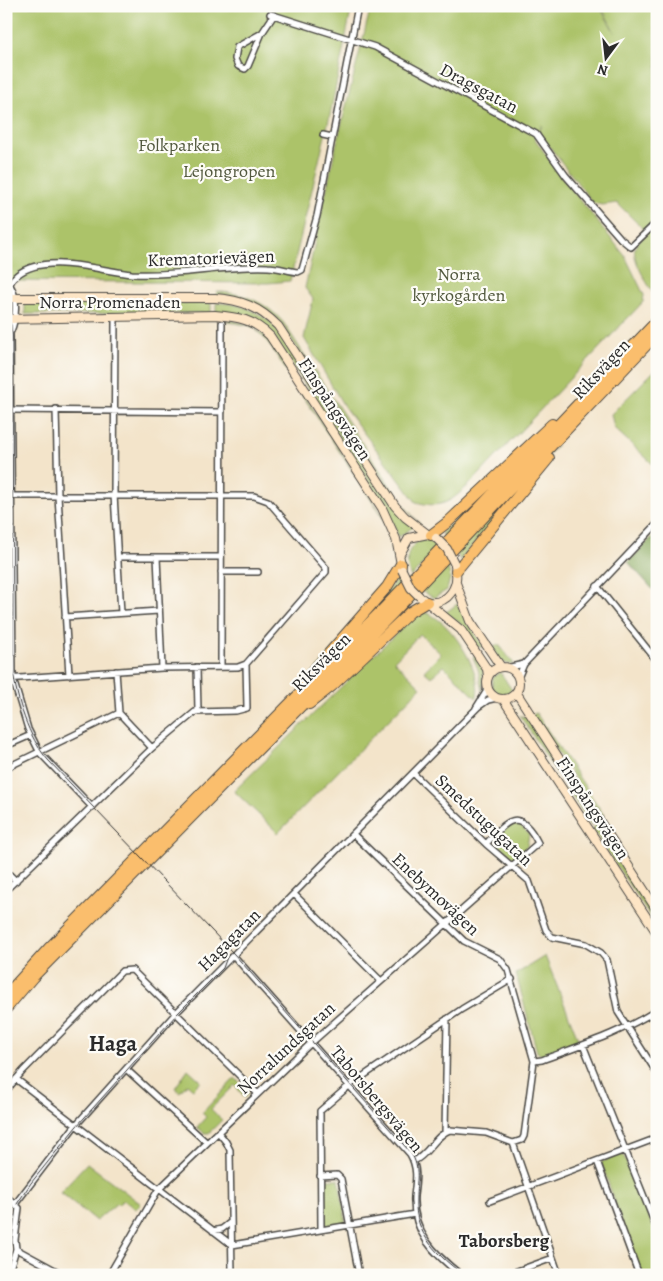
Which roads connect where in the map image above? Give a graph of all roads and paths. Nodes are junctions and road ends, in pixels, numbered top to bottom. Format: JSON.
{"nodes":[{"id":1,"x":358,"y":6,"type":"edge"},
{"id":2,"x":262,"y":33,"type":"junction"},
{"id":3,"x":351,"y":40,"type":"junction"},
{"id":4,"x":323,"y":135,"type":"dead end"},
{"id":5,"x":332,"y":137,"type":"junction"},
{"id":6,"x":657,"y":222,"type":"edge"},
{"id":7,"x":222,"y":299,"type":"joint"},
{"id":8,"x":10,"y":300,"type":"edge"},
{"id":9,"x":215,"y":315,"type":"joint"},
{"id":10,"x":115,"y":317,"type":"junction"},
{"id":11,"x":10,"y":318,"type":"edge"},
{"id":12,"x":657,"y":321,"type":"edge"},
{"id":13,"x":222,"y":324,"type":"dead end"},
{"id":14,"x":657,"y":334,"type":"edge"},
{"id":15,"x":609,"y":384,"type":"junction"},
{"id":16,"x":591,"y":391,"type":"junction"},
{"id":17,"x":56,"y":409,"type":"junction"},
{"id":18,"x":116,"y":409,"type":"junction"},
{"id":19,"x":9,"y":410,"type":"edge"},
{"id":20,"x":222,"y":412,"type":"junction"},
{"id":21,"x":114,"y":495,"type":"junction"},
{"id":22,"x":9,"y":496,"type":"edge"},
{"id":23,"x":58,"y":496,"type":"junction"},
{"id":24,"x":221,"y":496,"type":"junction"},
{"id":25,"x":657,"y":524,"type":"edge"},
{"id":26,"x":431,"y":535,"type":"junction"},
{"id":27,"x":118,"y":557,"type":"junction"},
{"id":28,"x":157,"y":557,"type":"junction"},
{"id":29,"x":220,"y":557,"type":"junction"},
{"id":30,"x":401,"y":563,"type":"junction"},
{"id":31,"x":456,"y":567,"type":"junction"},
{"id":32,"x":220,"y":572,"type":"junction"},
{"id":33,"x":258,"y":572,"type":"dead end"},
{"id":34,"x":456,"y":583,"type":"junction"},
{"id":35,"x":597,"y":586,"type":"junction"},
{"id":36,"x":424,"y":600,"type":"junction"},
{"id":37,"x":159,"y":611,"type":"junction"},
{"id":38,"x":121,"y":613,"type":"junction"},
{"id":39,"x":65,"y":617,"type":"junction"},
{"id":40,"x":657,"y":661,"type":"edge"},
{"id":41,"x":246,"y":664,"type":"junction"},
{"id":42,"x":524,"y":664,"type":"junction"},
{"id":43,"x":221,"y":666,"type":"junction"},
{"id":44,"x":197,"y":667,"type":"junction"},
{"id":45,"x":162,"y":668,"type":"junction"},
{"id":46,"x":504,"y":668,"type":"junction"},
{"id":47,"x":116,"y":671,"type":"junction"},
{"id":48,"x":69,"y":675,"type":"junction"},
{"id":49,"x":518,"y":678,"type":"junction"},
{"id":50,"x":6,"y":679,"type":"edge"},
{"id":51,"x":13,"y":679,"type":"junction"},
{"id":52,"x":488,"y":679,"type":"junction"},
{"id":53,"x":516,"y":692,"type":"junction"},
{"id":54,"x":500,"y":698,"type":"junction"},
{"id":55,"x":475,"y":710,"type":"junction"},
{"id":56,"x":198,"y":711,"type":"junction"},
{"id":57,"x":119,"y":714,"type":"junction"},
{"id":58,"x":283,"y":718,"type":"junction"},
{"id":59,"x":30,"y":735,"type":"junction"},
{"id":60,"x":6,"y":746,"type":"edge"},
{"id":61,"x":152,"y":748,"type":"junction"},
{"id":62,"x":40,"y":753,"type":"junction"},
{"id":63,"x":6,"y":768,"type":"edge"},
{"id":64,"x":413,"y":773,"type":"junction"},
{"id":65,"x":92,"y":807,"type":"junction"},
{"id":66,"x":353,"y":834,"type":"junction"},
{"id":67,"x":486,"y":844,"type":"junction"},
{"id":68,"x":511,"y":866,"type":"junction"},
{"id":69,"x":6,"y":871,"type":"edge"},
{"id":70,"x":16,"y":881,"type":"junction"},
{"id":71,"x":6,"y":890,"type":"edge"},
{"id":72,"x":294,"y":894,"type":"junction"},
{"id":73,"x":657,"y":910,"type":"edge"},
{"id":74,"x":445,"y":923,"type":"junction"},
{"id":75,"x":657,"y":934,"type":"edge"},
{"id":76,"x":233,"y":955,"type":"junction"},
{"id":77,"x":512,"y":979,"type":"junction"},
{"id":78,"x":381,"y":981,"type":"junction"},
{"id":79,"x":6,"y":995,"type":"edge"},
{"id":80,"x":6,"y":1009,"type":"edge"},
{"id":81,"x":657,"y":1010,"type":"edge"},
{"id":82,"x":176,"y":1013,"type":"junction"},
{"id":83,"x":447,"y":1020,"type":"junction"},
{"id":84,"x":629,"y":1028,"type":"junction"},
{"id":85,"x":311,"y":1043,"type":"junction"},
{"id":86,"x":582,"y":1045,"type":"junction"},
{"id":87,"x":534,"y":1061,"type":"junction"},
{"id":88,"x":126,"y":1069,"type":"junction"},
{"id":89,"x":657,"y":1073,"type":"edge"},
{"id":90,"x":16,"y":1079,"type":"junction"},
{"id":91,"x":349,"y":1086,"type":"junction"},
{"id":92,"x":6,"y":1091,"type":"edge"},
{"id":93,"x":257,"y":1093,"type":"junction"},
{"id":94,"x":74,"y":1126,"type":"junction"},
{"id":95,"x":218,"y":1132,"type":"junction"},
{"id":96,"x":445,"y":1132,"type":"junction"},
{"id":97,"x":657,"y":1138,"type":"edge"},
{"id":98,"x":206,"y":1142,"type":"junction"},
{"id":99,"x":513,"y":1143,"type":"junction"},
{"id":100,"x":624,"y":1151,"type":"junction"},
{"id":101,"x":414,"y":1161,"type":"junction"},
{"id":102,"x":597,"y":1161,"type":"junction"},
{"id":103,"x":320,"y":1176,"type":"junction"},
{"id":104,"x":528,"y":1187,"type":"junction"},
{"id":105,"x":158,"y":1190,"type":"junction"},
{"id":106,"x":6,"y":1196,"type":"edge"},
{"id":107,"x":490,"y":1201,"type":"dead end"},
{"id":108,"x":16,"y":1203,"type":"junction"},
{"id":109,"x":415,"y":1214,"type":"junction"},
{"id":110,"x":231,"y":1222,"type":"junction"},
{"id":111,"x":349,"y":1225,"type":"junction"},
{"id":112,"x":657,"y":1229,"type":"edge"},
{"id":113,"x":321,"y":1230,"type":"junction"},
{"id":114,"x":212,"y":1231,"type":"junction"},
{"id":115,"x":232,"y":1245,"type":"junction"},
{"id":116,"x":16,"y":1249,"type":"junction"},
{"id":117,"x":553,"y":1258,"type":"junction"},
{"id":118,"x":8,"y":1275,"type":"edge"},
{"id":119,"x":64,"y":1275,"type":"edge"},
{"id":120,"x":110,"y":1275,"type":"edge"},
{"id":121,"x":232,"y":1275,"type":"edge"},
{"id":122,"x":359,"y":1275,"type":"edge"},
{"id":123,"x":462,"y":1275,"type":"edge"},
{"id":124,"x":506,"y":1275,"type":"edge"},
{"id":125,"x":560,"y":1275,"type":"edge"},
{"id":126,"x":638,"y":1275,"type":"edge"}],
"edges":[{"from":1,"to":3,"type":"street","name":"Krematorievägen"},
{"from":2,"to":2,"type":"street"},
{"from":2,"to":3,"type":"street","name":"Dragsgatan"},
{"from":3,"to":5,"type":"street","name":"Krematorievägen"},
{"from":3,"to":6,"type":"street","name":"Dragsgatan"},
{"from":4,"to":5,"type":"street"},
{"from":5,"to":8,"type":"street","name":"Krematorievägen"},
{"from":7,"to":8,"type":"main road","name":"Norra Promenaden"},
{"from":7,"to":26,"type":"main road","name":"Finspångsvägen"},
{"from":8,"to":11,"type":"street","name":"Krematorievägen"},
{"from":9,"to":10,"type":"main road","name":"Norra Promenaden"},
{"from":9,"to":30,"type":"main road","name":"Finspångsvägen"},
{"from":10,"to":11,"type":"main road","name":"Norra Promenaden"},
{"from":10,"to":18,"type":"street"},
{"from":11,"to":19,"type":"street","name":"Krematorievägen"},
{"from":12,"to":16,"type":"highway","name":"Riksvägen"},
{"from":13,"to":20,"type":"street"},
{"from":14,"to":15,"type":"highway","name":"Riksvägen"},
{"from":15,"to":31,"type":"highway"},
{"from":15,"to":58,"type":"highway","name":"Riksvägen"},
{"from":16,"to":26,"type":"highway"},
{"from":16,"to":58,"type":"highway","name":"Riksvägen"},
{"from":17,"to":18,"type":"street"},
{"from":17,"to":19,"type":"street"},
{"from":17,"to":23,"type":"street"},
{"from":18,"to":20,"type":"street"},
{"from":18,"to":21,"type":"street"},
{"from":19,"to":22,"type":"street","name":"Krematorievägen"},
{"from":20,"to":24,"type":"street"},
{"from":21,"to":23,"type":"street"},
{"from":21,"to":24,"type":"street"},
{"from":21,"to":27,"type":"street"},
{"from":22,"to":23,"type":"street"},
{"from":22,"to":51,"type":"street","name":"Krematorievägen"},
{"from":23,"to":39,"type":"street"},
{"from":24,"to":29,"type":"street"},
{"from":24,"to":41,"type":"street"},
{"from":25,"to":35,"type":"street"},
{"from":26,"to":30,"type":"main road"},
{"from":26,"to":31,"type":"main road","bridge":true},
{"from":27,"to":28,"type":"street"},
{"from":27,"to":38,"type":"street"},
{"from":28,"to":29,"type":"street"},
{"from":28,"to":37,"type":"street"},
{"from":29,"to":32,"type":"street"},
{"from":30,"to":36,"type":"main road","bridge":true},
{"from":30,"to":58,"type":"highway"},
{"from":31,"to":34,"type":"main road"},
{"from":32,"to":33,"type":"street"},
{"from":32,"to":43,"type":"street"},
{"from":34,"to":36,"type":"main road"},
{"from":34,"to":46,"type":"main road"},
{"from":35,"to":40,"type":"street"},
{"from":35,"to":42,"type":"street"},
{"from":36,"to":52,"type":"main road"},
{"from":36,"to":58,"type":"highway"},
{"from":37,"to":38,"type":"street"},
{"from":37,"to":45,"type":"street"},
{"from":38,"to":39,"type":"street"},
{"from":39,"to":48,"type":"street"},
{"from":41,"to":43,"type":"street"},
{"from":41,"to":56,"type":"street"},
{"from":42,"to":46,"type":"street"},
{"from":42,"to":49,"type":"street"},
{"from":43,"to":44,"type":"street"},
{"from":44,"to":45,"type":"street"},
{"from":44,"to":56,"type":"street"},
{"from":45,"to":47,"type":"street"},
{"from":46,"to":49,"type":"main road"},
{"from":46,"to":52,"type":"main road"},
{"from":47,"to":48,"type":"street"},
{"from":47,"to":57,"type":"street"},
{"from":48,"to":51,"type":"street"},
{"from":49,"to":53,"type":"main road"},
{"from":50,"to":51,"type":"street"},
{"from":51,"to":59,"type":"street","name":"Krematorievägen"},
{"from":52,"to":54,"type":"main road"},
{"from":52,"to":55,"type":"street","name":"Hagagatan"},
{"from":53,"to":54,"type":"main road"},
{"from":53,"to":73,"type":"main road","name":"Finspångsvägen"},
{"from":54,"to":55,"type":"street","name":"Hagagatan"},
{"from":54,"to":75,"type":"main road","name":"Finspångsvägen"},
{"from":55,"to":64,"type":"street","name":"Hagagatan"},
{"from":56,"to":61,"type":"street"},
{"from":57,"to":61,"type":"street"},
{"from":57,"to":62,"type":"street"},
{"from":58,"to":79,"type":"highway","name":"Riksvägen"},
{"from":58,"to":80,"type":"highway","name":"Riksvägen"},
{"from":59,"to":60,"type":"street"},
{"from":59,"to":62,"type":"street","name":"Krematorievägen"},
{"from":61,"to":65,"type":"street"},
{"from":62,"to":63,"type":"street"},
{"from":62,"to":65,"type":"street","name":"Krematorievägen"},
{"from":64,"to":66,"type":"street","name":"Hagagatan"},
{"from":64,"to":67,"type":"street","name":"Smedstugugatan"},
{"from":65,"to":70,"type":"street"},
{"from":66,"to":72,"type":"street","name":"Hagagatan"},
{"from":66,"to":74,"type":"street","name":"Enebymovägen"},
{"from":67,"to":68,"type":"street","name":"Smedstugugatan"},
{"from":67,"to":68,"type":"street","name":"Norralundsgatan"},
{"from":68,"to":74,"type":"street","name":"Norralundsgatan"},
{"from":68,"to":84,"type":"street","name":"Smedstugugatan"},
{"from":69,"to":70,"type":"street"},
{"from":70,"to":71,"type":"street"},
{"from":72,"to":76,"type":"street","name":"Hagagatan"},
{"from":72,"to":78,"type":"street"},
{"from":74,"to":77,"type":"street","name":"Enebymovägen"},
{"from":74,"to":78,"type":"street","name":"Norralundsgatan"},
{"from":76,"to":82,"type":"street","name":"Hagagatan"},
{"from":76,"to":85,"type":"street","name":"Taborsbergsvägen"},
{"from":77,"to":83,"type":"street"},
{"from":77,"to":87,"type":"street","name":"Enebymovägen"},
{"from":78,"to":85,"type":"street","name":"Norralundsgatan"},
{"from":81,"to":84,"type":"street"},
{"from":82,"to":88,"type":"street","name":"Hagagatan"},
{"from":82,"to":90,"type":"street"},
{"from":82,"to":93,"type":"street"},
{"from":83,"to":91,"type":"street"},
{"from":83,"to":96,"type":"street"},
{"from":84,"to":86,"type":"street"},
{"from":84,"to":89,"type":"street","name":"Smedstugugatan"},
{"from":85,"to":91,"type":"street","name":"Taborsbergsvägen"},
{"from":85,"to":93,"type":"street","name":"Norralundsgatan"},
{"from":86,"to":87,"type":"street"},
{"from":86,"to":100,"type":"street"},
{"from":87,"to":99,"type":"street","name":"Enebymovägen"},
{"from":88,"to":94,"type":"street","name":"Hagagatan"},
{"from":88,"to":98,"type":"street"},
{"from":90,"to":92,"type":"street"},
{"from":90,"to":94,"type":"street"},
{"from":91,"to":101,"type":"street","name":"Taborsbergsvägen"},
{"from":91,"to":103,"type":"street"},
{"from":93,"to":95,"type":"street","name":"Norralundsgatan"},
{"from":94,"to":105,"type":"street"},
{"from":94,"to":108,"type":"street","name":"Hagagatan"},
{"from":95,"to":98,"type":"street","name":"Norralundsgatan"},
{"from":95,"to":110,"type":"street"},
{"from":96,"to":99,"type":"street"},
{"from":96,"to":101,"type":"street"},
{"from":97,"to":100,"type":"street"},
{"from":98,"to":105,"type":"street","name":"Norralundsgatan"},
{"from":99,"to":104,"type":"street"},
{"from":100,"to":102,"type":"street"},
{"from":100,"to":112,"type":"street"},
{"from":101,"to":109,"type":"street","name":"Taborsbergsvägen"},
{"from":102,"to":104,"type":"street"},
{"from":102,"to":126,"type":"street"},
{"from":103,"to":111,"type":"street"},
{"from":103,"to":113,"type":"street"},
{"from":104,"to":107,"type":"street"},
{"from":104,"to":117,"type":"street"},
{"from":105,"to":114,"type":"street"},
{"from":105,"to":120,"type":"street","name":"Norralundsgatan"},
{"from":106,"to":108,"type":"street"},
{"from":108,"to":116,"type":"street"},
{"from":109,"to":111,"type":"street"},
{"from":109,"to":123,"type":"street","name":"Taborsbergsvägen"},
{"from":110,"to":114,"type":"street"},
{"from":110,"to":115,"type":"street"},
{"from":111,"to":113,"type":"street"},
{"from":111,"to":122,"type":"street"},
{"from":113,"to":115,"type":"street"},
{"from":114,"to":115,"type":"street"},
{"from":115,"to":121,"type":"street"},
{"from":116,"to":118,"type":"street"},
{"from":116,"to":119,"type":"street"},
{"from":117,"to":124,"type":"street"},
{"from":117,"to":125,"type":"street"}]}
